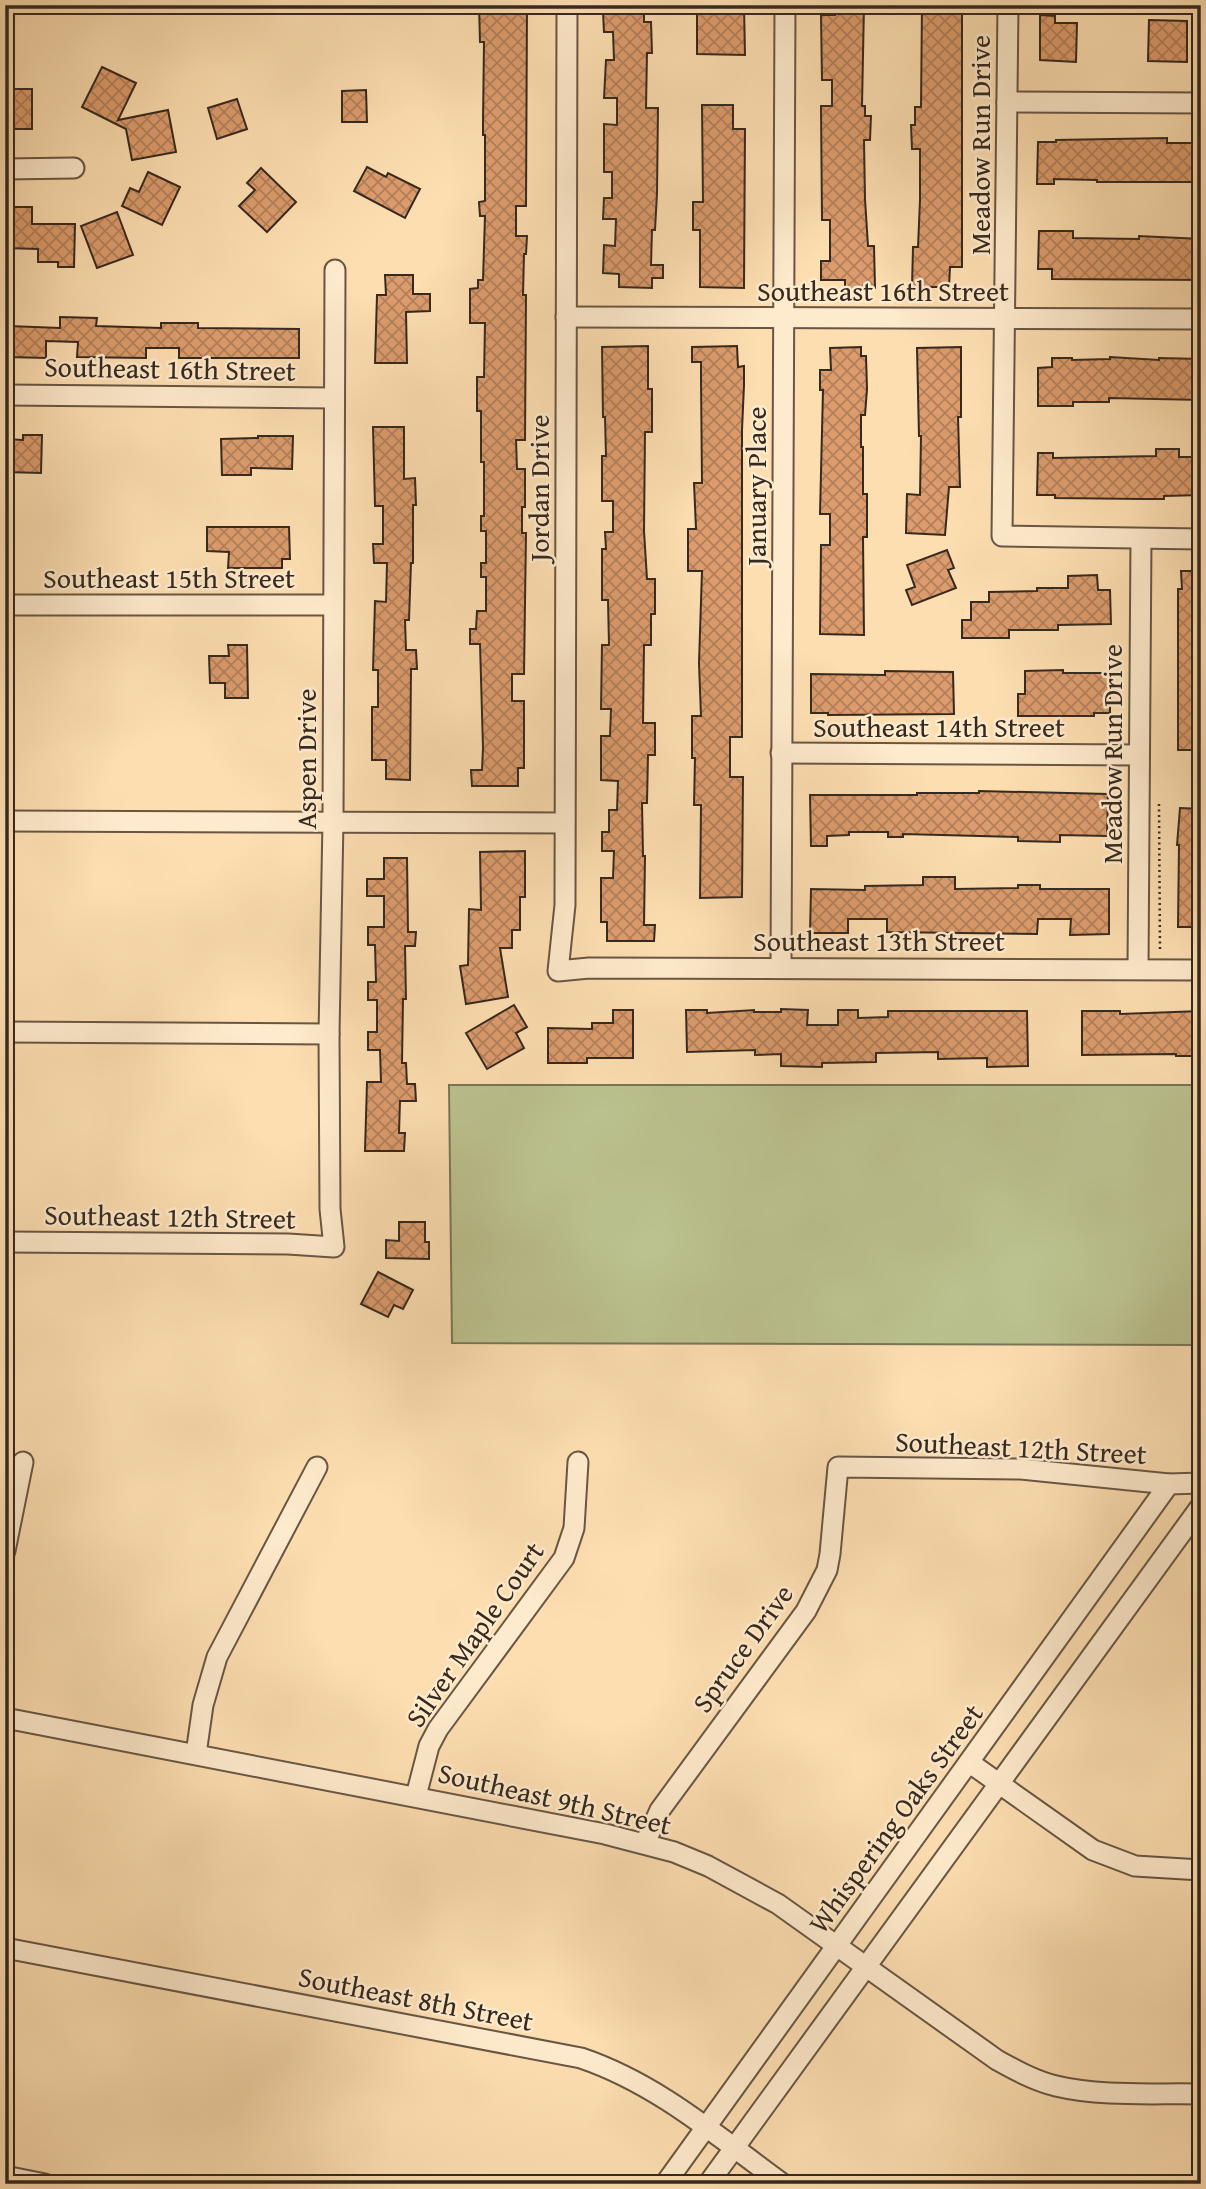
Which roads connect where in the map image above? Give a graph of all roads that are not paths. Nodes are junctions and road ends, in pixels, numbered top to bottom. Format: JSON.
{"nodes":[{"id":1,"x":567,"y":5,"type":"edge"},
{"id":2,"x":785,"y":5,"type":"edge"},
{"id":3,"x":1007,"y":5,"type":"edge"},
{"id":4,"x":1007,"y":102,"type":"junction"},
{"id":5,"x":1201,"y":103,"type":"edge"},
{"id":6,"x":74,"y":168,"type":"dead end"},
{"id":7,"x":5,"y":169,"type":"edge"},
{"id":8,"x":335,"y":270,"type":"dead end"},
{"id":9,"x":566,"y":317,"type":"junction"},
{"id":10,"x":783,"y":318,"type":"junction"},
{"id":11,"x":1005,"y":318,"type":"junction"},
{"id":12,"x":1201,"y":319,"type":"edge"},
{"id":13,"x":5,"y":395,"type":"edge"},
{"id":14,"x":334,"y":398,"type":"junction"},
{"id":15,"x":1141,"y":538,"type":"junction"},
{"id":16,"x":1201,"y":539,"type":"edge"},
{"id":17,"x":5,"y":604,"type":"edge"},
{"id":18,"x":333,"y":605,"type":"junction"},
{"id":19,"x":781,"y":753,"type":"junction"},
{"id":20,"x":1139,"y":755,"type":"junction"},
{"id":21,"x":5,"y":821,"type":"edge"},
{"id":22,"x":333,"y":821,"type":"junction"},
{"id":23,"x":564,"y":823,"type":"junction"},
{"id":24,"x":780,"y":968,"type":"junction"},
{"id":25,"x":1138,"y":969,"type":"junction"},
{"id":26,"x":1201,"y":970,"type":"edge"},
{"id":27,"x":558,"y":971,"type":"joint"},
{"id":28,"x":5,"y":1032,"type":"edge"},
{"id":29,"x":329,"y":1034,"type":"junction"},
{"id":30,"x":5,"y":1242,"type":"edge"},
{"id":31,"x":334,"y":1247,"type":"joint"},
{"id":32,"x":23,"y":1462,"type":"dead end"},
{"id":33,"x":578,"y":1462,"type":"dead end"},
{"id":34,"x":317,"y":1466,"type":"dead end"},
{"id":35,"x":838,"y":1467,"type":"joint"},
{"id":36,"x":1169,"y":1483,"type":"junction"},
{"id":37,"x":1201,"y":1483,"type":"edge"},
{"id":38,"x":1201,"y":1506,"type":"edge"},
{"id":39,"x":5,"y":1552,"type":"edge"},
{"id":40,"x":5,"y":1718,"type":"edge"},
{"id":41,"x":195,"y":1754,"type":"junction"},
{"id":42,"x":970,"y":1763,"type":"junction"},
{"id":43,"x":999,"y":1784,"type":"junction"},
{"id":44,"x":416,"y":1796,"type":"junction"},
{"id":45,"x":645,"y":1843,"type":"junction"},
{"id":46,"x":1201,"y":1870,"type":"edge"},
{"id":47,"x":837,"y":1947,"type":"junction"},
{"id":48,"x":5,"y":1948,"type":"edge"},
{"id":49,"x":865,"y":1968,"type":"junction"},
{"id":50,"x":1201,"y":2094,"type":"edge"},
{"id":51,"x":706,"y":2126,"type":"junction"},
{"id":52,"x":734,"y":2148,"type":"junction"},
{"id":53,"x":5,"y":2176,"type":"edge"},
{"id":54,"x":45,"y":2184,"type":"edge"},
{"id":55,"x":664,"y":2184,"type":"edge"},
{"id":56,"x":708,"y":2184,"type":"edge"},
{"id":57,"x":783,"y":2184,"type":"edge"}],
"edges":[{"from":1,"to":9,"type":"street","name":"Jordan Drive"},
{"from":2,"to":10,"type":"street","name":"January Place"},
{"from":3,"to":4,"type":"street","name":"Meadow Run Drive"},
{"from":4,"to":5,"type":"street"},
{"from":4,"to":11,"type":"street","name":"Meadow Run Drive"},
{"from":6,"to":7,"type":"street"},
{"from":8,"to":14,"type":"street","name":"Aspen Drive"},
{"from":9,"to":10,"type":"street","name":"Southeast 16th Street"},
{"from":9,"to":23,"type":"street","name":"Jordan Drive"},
{"from":10,"to":11,"type":"street","name":"Southeast 16th Street"},
{"from":10,"to":19,"type":"street","name":"January Place"},
{"from":11,"to":12,"type":"street","name":"Southeast 16th Street"},
{"from":11,"to":15,"type":"street","name":"Meadow Run Drive"},
{"from":13,"to":14,"type":"street","name":"Southeast 16th Street"},
{"from":14,"to":18,"type":"street","name":"Aspen Drive"},
{"from":15,"to":16,"type":"street"},
{"from":15,"to":20,"type":"street","name":"Meadow Run Drive"},
{"from":17,"to":18,"type":"street","name":"Southeast 15th Street"},
{"from":18,"to":22,"type":"street","name":"Aspen Drive"},
{"from":19,"to":20,"type":"street","name":"Southeast 14th Street"},
{"from":19,"to":24,"type":"street","name":"January Place"},
{"from":20,"to":25,"type":"street","name":"Meadow Run Drive"},
{"from":21,"to":22,"type":"street"},
{"from":22,"to":23,"type":"street"},
{"from":22,"to":29,"type":"street","name":"Aspen Drive"},
{"from":23,"to":27,"type":"street","name":"Jordan Drive"},
{"from":24,"to":25,"type":"street","name":"Southeast 13th Street"},
{"from":24,"to":27,"type":"street","name":"Southeast 13th Street"},
{"from":25,"to":26,"type":"street","name":"Southeast 13th Street"},
{"from":28,"to":29,"type":"street"},
{"from":29,"to":31,"type":"street","name":"Aspen Drive"},
{"from":30,"to":31,"type":"street","name":"Southeast 12th Street"},
{"from":32,"to":39,"type":"street"},
{"from":33,"to":44,"type":"street","name":"Silver Maple Court"},
{"from":34,"to":41,"type":"street"},
{"from":35,"to":36,"type":"street","name":"Southeast 12th Street"},
{"from":35,"to":45,"type":"street","name":"Spruce Drive"},
{"from":36,"to":37,"type":"street","name":"Southeast 12th Street"},
{"from":36,"to":42,"type":"street","name":"Whispering Oaks Street"},
{"from":38,"to":43,"type":"street"},
{"from":40,"to":41,"type":"street","name":"Southeast 9th Street"},
{"from":41,"to":44,"type":"street","name":"Southeast 9th Street"},
{"from":42,"to":43,"type":"street"},
{"from":42,"to":47,"type":"street","name":"Whispering Oaks Street"},
{"from":43,"to":46,"type":"street"},
{"from":43,"to":49,"type":"street"},
{"from":44,"to":45,"type":"street","name":"Southeast 9th Street"},
{"from":45,"to":47,"type":"street","name":"Southeast 9th Street"},
{"from":47,"to":49,"type":"street","name":"Southeast 9th Street"},
{"from":47,"to":51,"type":"street","name":"Whispering Oaks Street"},
{"from":48,"to":51,"type":"street","name":"Southeast 8th Street"},
{"from":49,"to":50,"type":"street","name":"Southeast 9th Street"},
{"from":49,"to":52,"type":"street"},
{"from":51,"to":52,"type":"street","name":"Southeast 8th Street"},
{"from":51,"to":55,"type":"street","name":"Whispering Oaks Street"},
{"from":52,"to":56,"type":"street"},
{"from":52,"to":57,"type":"street","name":"Southeast 8th Street"},
{"from":53,"to":54,"type":"street"}]}
